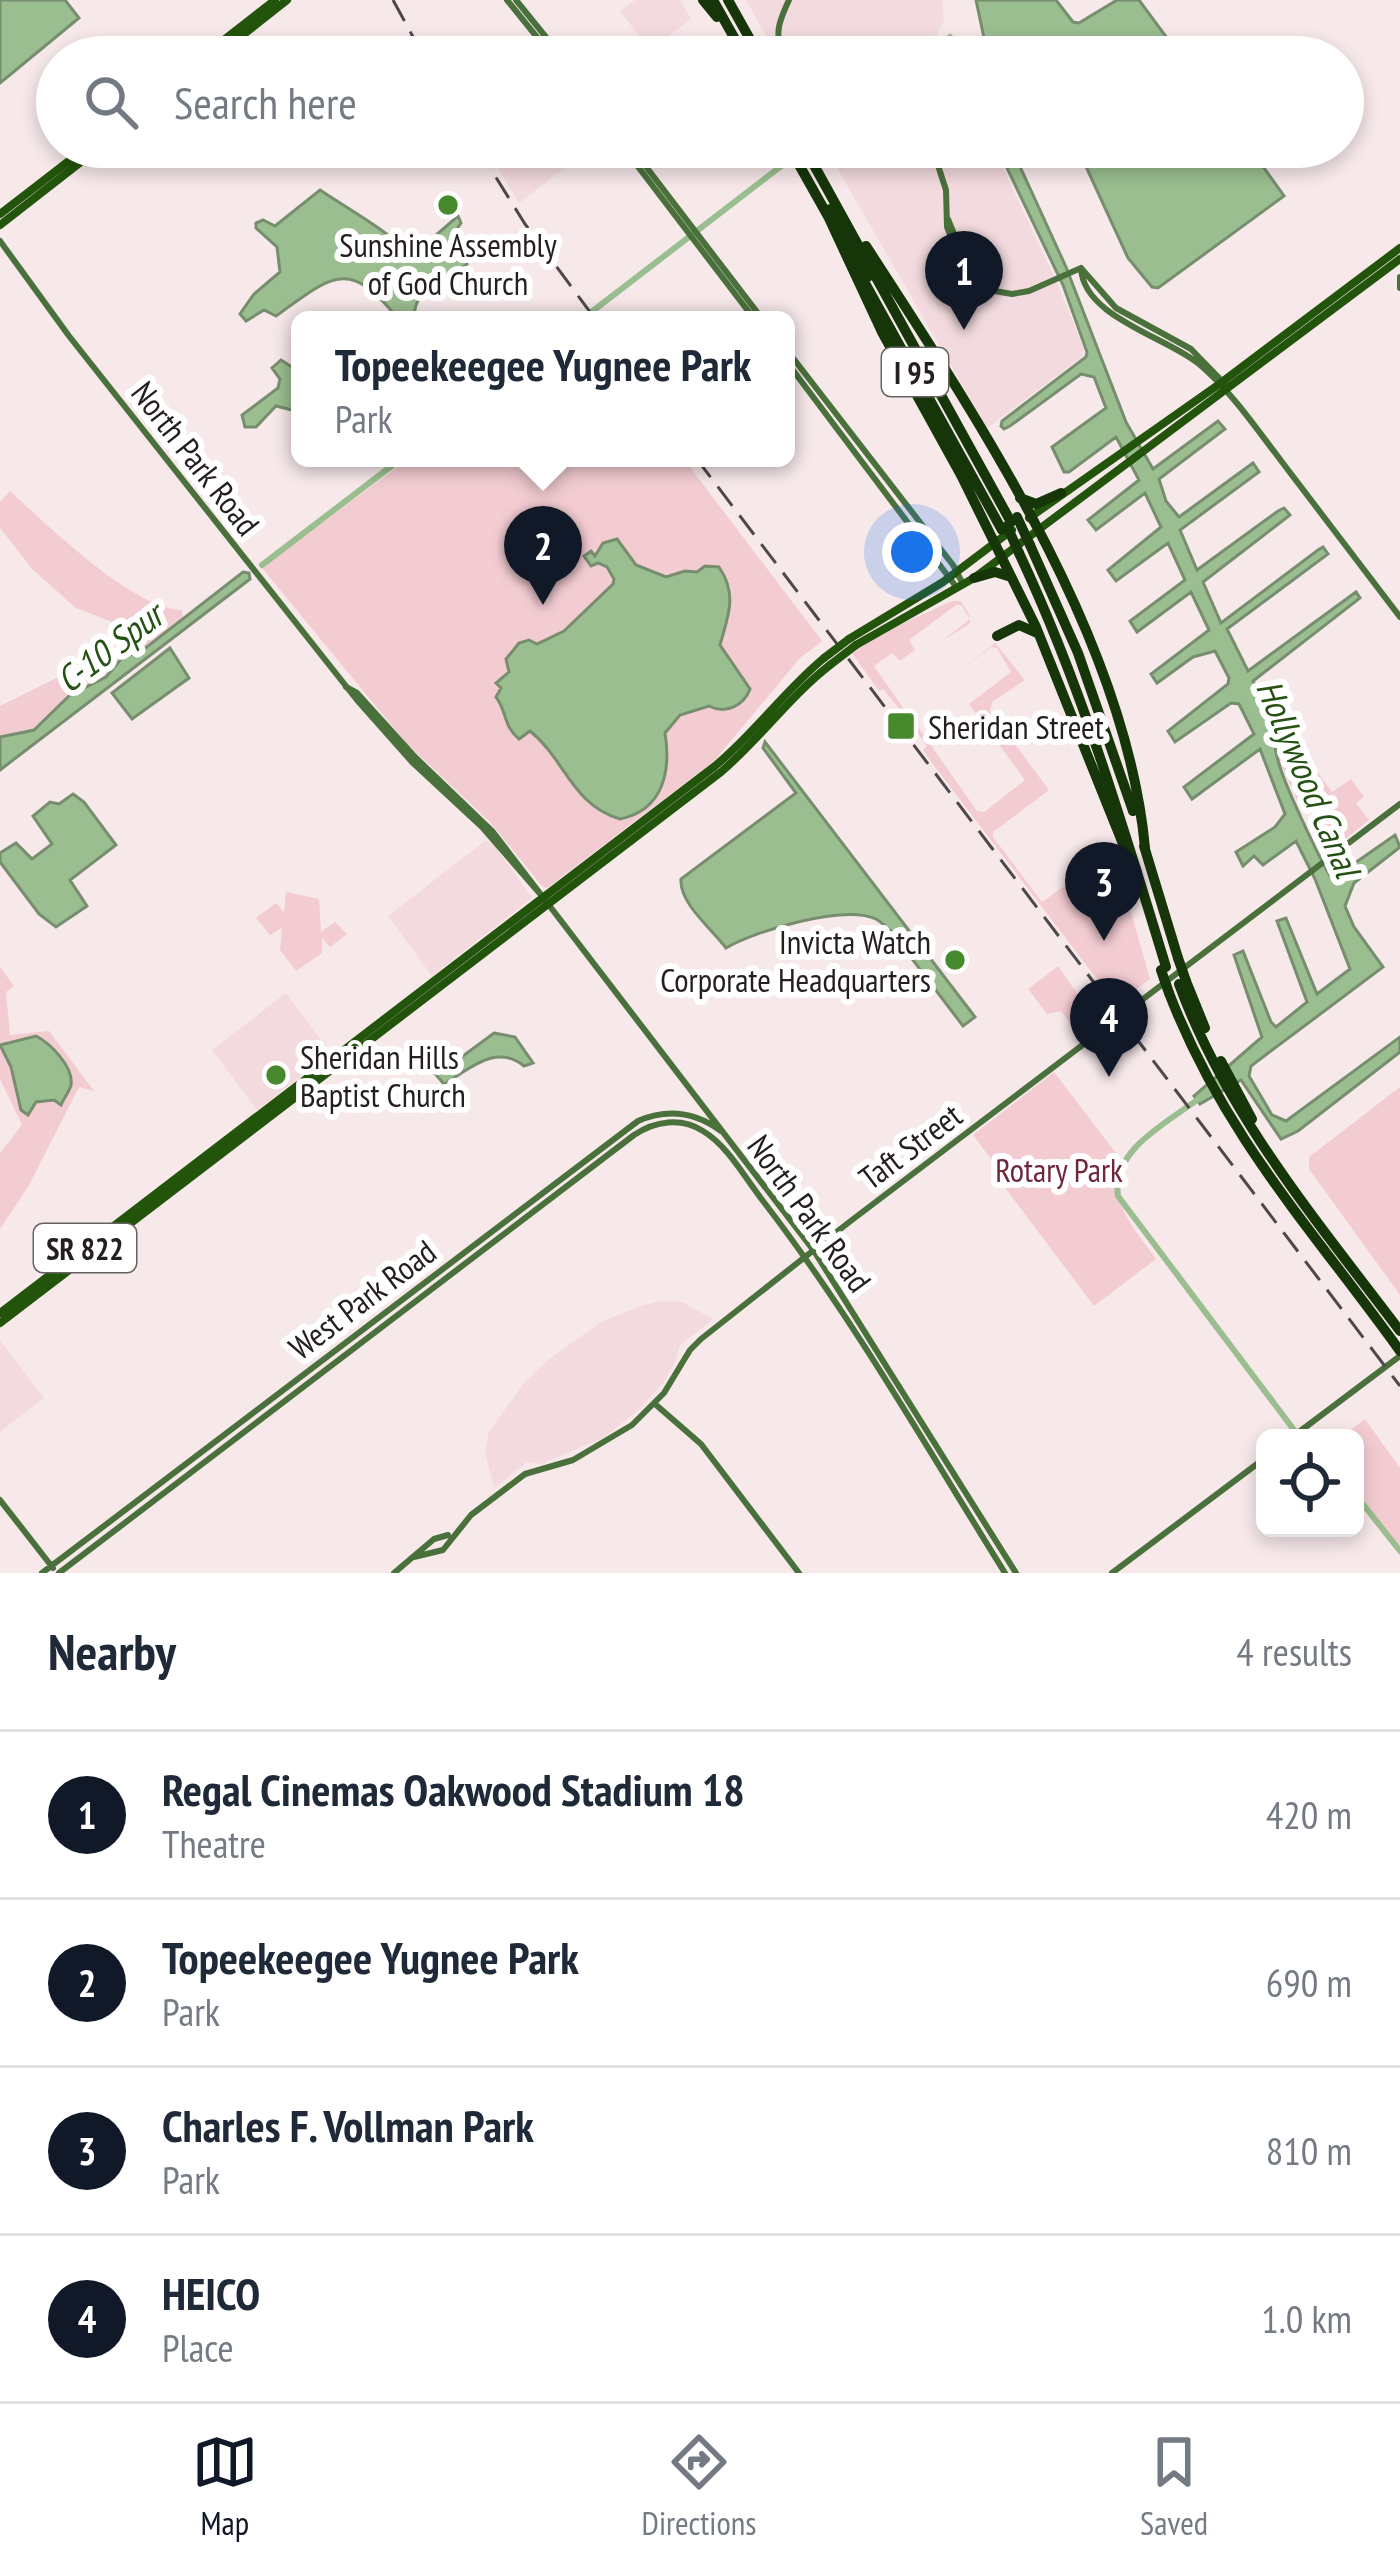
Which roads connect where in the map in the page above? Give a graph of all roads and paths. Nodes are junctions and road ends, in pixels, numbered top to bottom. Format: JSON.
{"nodes":[{"id":1,"x":275,"y":0,"type":"edge"},
{"id":2,"x":287,"y":0,"type":"edge"},
{"id":3,"x":507,"y":0,"type":"edge"},
{"id":4,"x":516,"y":0,"type":"edge"},
{"id":5,"x":718,"y":0,"type":"edge"},
{"id":6,"x":789,"y":0,"type":"edge"},
{"id":7,"x":229,"y":36,"type":"edge"},
{"id":8,"x":242,"y":36,"type":"edge"},
{"id":9,"x":539,"y":36,"type":"edge"},
{"id":10,"x":543,"y":36,"type":"edge"},
{"id":11,"x":732,"y":36,"type":"edge"},
{"id":12,"x":738,"y":36,"type":"edge"},
{"id":13,"x":748,"y":36,"type":"edge"},
{"id":14,"x":778,"y":36,"type":"edge"},
{"id":15,"x":63,"y":168,"type":"edge"},
{"id":16,"x":73,"y":168,"type":"edge"},
{"id":17,"x":643,"y":168,"type":"edge"},
{"id":18,"x":808,"y":168,"type":"edge"},
{"id":19,"x":811,"y":168,"type":"edge"},
{"id":20,"x":813,"y":168,"type":"edge"},
{"id":21,"x":939,"y":168,"type":"edge"},
{"id":22,"x":0,"y":214,"type":"edge"},
{"id":23,"x":826,"y":214,"type":"junction"},
{"id":24,"x":0,"y":225,"type":"edge"},
{"id":25,"x":0,"y":242,"type":"edge"},
{"id":26,"x":866,"y":246,"type":"junction"},
{"id":27,"x":0,"y":251,"type":"edge"},
{"id":28,"x":1399,"y":252,"type":"edge"},
{"id":29,"x":9,"y":256,"type":"junction"},
{"id":30,"x":1400,"y":277,"type":"edge"},
{"id":31,"x":1400,"y":288,"type":"edge"},
{"id":32,"x":752,"y":311,"type":"edge"},
{"id":33,"x":1312,"y":320,"type":"junction"},
{"id":34,"x":795,"y":362,"type":"edge"},
{"id":35,"x":795,"y":372,"type":"edge"},
{"id":36,"x":1223,"y":385,"type":"junction"},
{"id":37,"x":1124,"y":457,"type":"junction"},
{"id":38,"x":1061,"y":494,"type":"junction"},
{"id":39,"x":1020,"y":498,"type":"junction"},
{"id":40,"x":1031,"y":516,"type":"junction"},
{"id":41,"x":1009,"y":524,"type":"junction"},
{"id":42,"x":1039,"y":530,"type":"junction"},
{"id":43,"x":993,"y":544,"type":"junction"},
{"id":44,"x":1022,"y":551,"type":"junction"},
{"id":45,"x":1000,"y":558,"type":"junction"},
{"id":46,"x":953,"y":574,"type":"junction"},
{"id":47,"x":1010,"y":578,"type":"junction"},
{"id":48,"x":965,"y":583,"type":"junction"},
{"id":49,"x":1400,"y":617,"type":"edge"},
{"id":50,"x":1040,"y":635,"type":"junction"},
{"id":51,"x":997,"y":636,"type":"dead end"},
{"id":52,"x":852,"y":642,"type":"junction"},
{"id":53,"x":1400,"y":804,"type":"edge"},
{"id":54,"x":1145,"y":848,"type":"junction"},
{"id":55,"x":1127,"y":854,"type":"junction"},
{"id":56,"x":544,"y":899,"type":"junction"},
{"id":57,"x":1169,"y":964,"type":"junction"},
{"id":58,"x":431,"y":982,"type":"junction"},
{"id":59,"x":1177,"y":987,"type":"junction"},
{"id":60,"x":430,"y":994,"type":"junction"},
{"id":61,"x":350,"y":1050,"type":"junction"},
{"id":62,"x":1215,"y":1074,"type":"junction"},
{"id":63,"x":1225,"y":1093,"type":"junction"},
{"id":64,"x":705,"y":1108,"type":"junction"},
{"id":65,"x":704,"y":1125,"type":"junction"},
{"id":66,"x":720,"y":1137,"type":"junction"},
{"id":67,"x":122,"y":1221,"type":"junction"},
{"id":68,"x":814,"y":1251,"type":"junction"},
{"id":69,"x":89,"y":1256,"type":"junction"},
{"id":70,"x":805,"y":1258,"type":"junction"},
{"id":71,"x":0,"y":1313,"type":"edge"},
{"id":72,"x":1400,"y":1319,"type":"edge"},
{"id":73,"x":0,"y":1323,"type":"edge"},
{"id":74,"x":1399,"y":1344,"type":"edge"},
{"id":75,"x":655,"y":1403,"type":"junction"},
{"id":76,"x":1302,"y":1429,"type":"edge"},
{"id":77,"x":1256,"y":1465,"type":"edge"},
{"id":78,"x":0,"y":1500,"type":"edge"},
{"id":79,"x":57,"y":1571,"type":"edge"},
{"id":80,"x":42,"y":1573,"type":"edge"},
{"id":81,"x":394,"y":1573,"type":"edge"},
{"id":82,"x":799,"y":1573,"type":"edge"},
{"id":83,"x":1005,"y":1573,"type":"edge"},
{"id":84,"x":1016,"y":1573,"type":"edge"},
{"id":85,"x":1112,"y":1573,"type":"edge"}],
"edges":[{"from":1,"to":7,"type":"main road"},
{"from":2,"to":8,"type":"main road"},
{"from":3,"to":9,"type":"street"},
{"from":4,"to":10,"type":"street"},
{"from":5,"to":11,"type":"highway"},
{"from":5,"to":12,"type":"highway"},
{"from":5,"to":13,"type":"highway"},
{"from":6,"to":14,"type":"street"},
{"from":15,"to":22,"type":"main road"},
{"from":16,"to":24,"type":"main road"},
{"from":17,"to":32,"type":"street"},
{"from":18,"to":23,"type":"highway","number":"I 95"},
{"from":19,"to":41,"type":"highway"},
{"from":20,"to":26,"type":"highway","number":"I 95"},
{"from":21,"to":36,"type":"street"},
{"from":23,"to":41,"type":"highway","number":"I 95"},
{"from":23,"to":43,"type":"highway"},
{"from":25,"to":29,"type":"street","name":"North Park Road"},
{"from":26,"to":39,"type":"highway"},
{"from":26,"to":41,"type":"highway","number":"I 95"},
{"from":27,"to":29,"type":"street","name":"North Park Road"},
{"from":28,"to":33,"type":"main road","number":"SR 822"},
{"from":28,"to":33,"type":"main road","number":"SR 822"},
{"from":29,"to":56,"type":"street","name":"North Park Road"},
{"from":30,"to":31,"type":"street"},
{"from":33,"to":36,"type":"main road","number":"SR 822"},
{"from":33,"to":36,"type":"main road","number":"SR 822"},
{"from":34,"to":46,"type":"street"},
{"from":35,"to":46,"type":"street"},
{"from":36,"to":37,"type":"main road","number":"SR 822"},
{"from":36,"to":49,"type":"street"},
{"from":37,"to":38,"type":"main road","number":"SR 822"},
{"from":37,"to":42,"type":"main road","number":"SR 822"},
{"from":38,"to":39,"type":"highway"},
{"from":38,"to":40,"type":"main road","number":"SR 822"},
{"from":39,"to":40,"type":"highway"},
{"from":40,"to":42,"type":"highway"},
{"from":40,"to":43,"type":"main road","number":"SR 822"},
{"from":41,"to":44,"type":"highway","number":"I 95","bridge":true},
{"from":41,"to":44,"type":"highway","number":"I 95","bridge":true},
{"from":42,"to":45,"type":"main road","number":"SR 822"},
{"from":42,"to":54,"type":"highway"},
{"from":43,"to":45,"type":"highway"},
{"from":43,"to":46,"type":"main road","number":"SR 822"},
{"from":44,"to":54,"type":"highway","number":"I 95"},
{"from":44,"to":55,"type":"highway","number":"I 95"},
{"from":44,"to":57,"type":"highway"},
{"from":45,"to":47,"type":"highway"},
{"from":45,"to":48,"type":"main road","number":"SR 822"},
{"from":46,"to":48,"type":"street"},
{"from":46,"to":52,"type":"main road","number":"SR 822"},
{"from":47,"to":48,"type":"highway"},
{"from":47,"to":50,"type":"highway"},
{"from":48,"to":52,"type":"main road","number":"SR 822"},
{"from":50,"to":51,"type":"highway"},
{"from":50,"to":55,"type":"highway"},
{"from":52,"to":56,"type":"main road","number":"SR 822","bridge":true},
{"from":53,"to":68,"type":"street","name":"Taft Street"},
{"from":54,"to":57,"type":"highway","number":"I 95"},
{"from":55,"to":57,"type":"highway","number":"I 95"},
{"from":56,"to":58,"type":"main road","number":"SR 822"},
{"from":56,"to":60,"type":"main road","number":"SR 822"},
{"from":56,"to":64,"type":"street","name":"North Park Road"},
{"from":57,"to":59,"type":"highway","number":"I 95","bridge":true},
{"from":57,"to":59,"type":"highway","number":"I 95","bridge":true},
{"from":58,"to":60,"type":"main road"},
{"from":58,"to":61,"type":"main road","number":"SR 822"},
{"from":59,"to":62,"type":"highway","number":"I 95"},
{"from":59,"to":62,"type":"highway","number":"I 95"},
{"from":60,"to":61,"type":"main road","number":"SR 822"},
{"from":61,"to":67,"type":"main road","number":"SR 822"},
{"from":61,"to":69,"type":"main road","number":"SR 822"},
{"from":62,"to":63,"type":"highway","number":"I 95"},
{"from":62,"to":63,"type":"highway","number":"I 95"},
{"from":63,"to":72,"type":"highway","number":"I 95"},
{"from":63,"to":74,"type":"highway","number":"I 95"},
{"from":64,"to":65,"type":"street"},
{"from":64,"to":66,"type":"street","name":"North Park Road"},
{"from":65,"to":66,"type":"street"},
{"from":65,"to":79,"type":"street","name":"West Park Road"},
{"from":66,"to":68,"type":"street","name":"North Park Road"},
{"from":66,"to":70,"type":"street","name":"North Park Road"},
{"from":67,"to":69,"type":"main road"},
{"from":67,"to":71,"type":"main road","number":"SR 822"},
{"from":68,"to":70,"type":"street","name":"Taft Street"},
{"from":68,"to":84,"type":"street","name":"North Park Road"},
{"from":69,"to":73,"type":"main road","number":"SR 822"},
{"from":70,"to":75,"type":"street","name":"Taft Street"},
{"from":70,"to":83,"type":"street","name":"North Park Road"},
{"from":74,"to":76,"type":"street"},
{"from":75,"to":81,"type":"street","name":"Taft Street"},
{"from":75,"to":82,"type":"street"},
{"from":77,"to":85,"type":"street"},
{"from":78,"to":79,"type":"street"},
{"from":79,"to":80,"type":"street","name":"West Park Road"}]}
